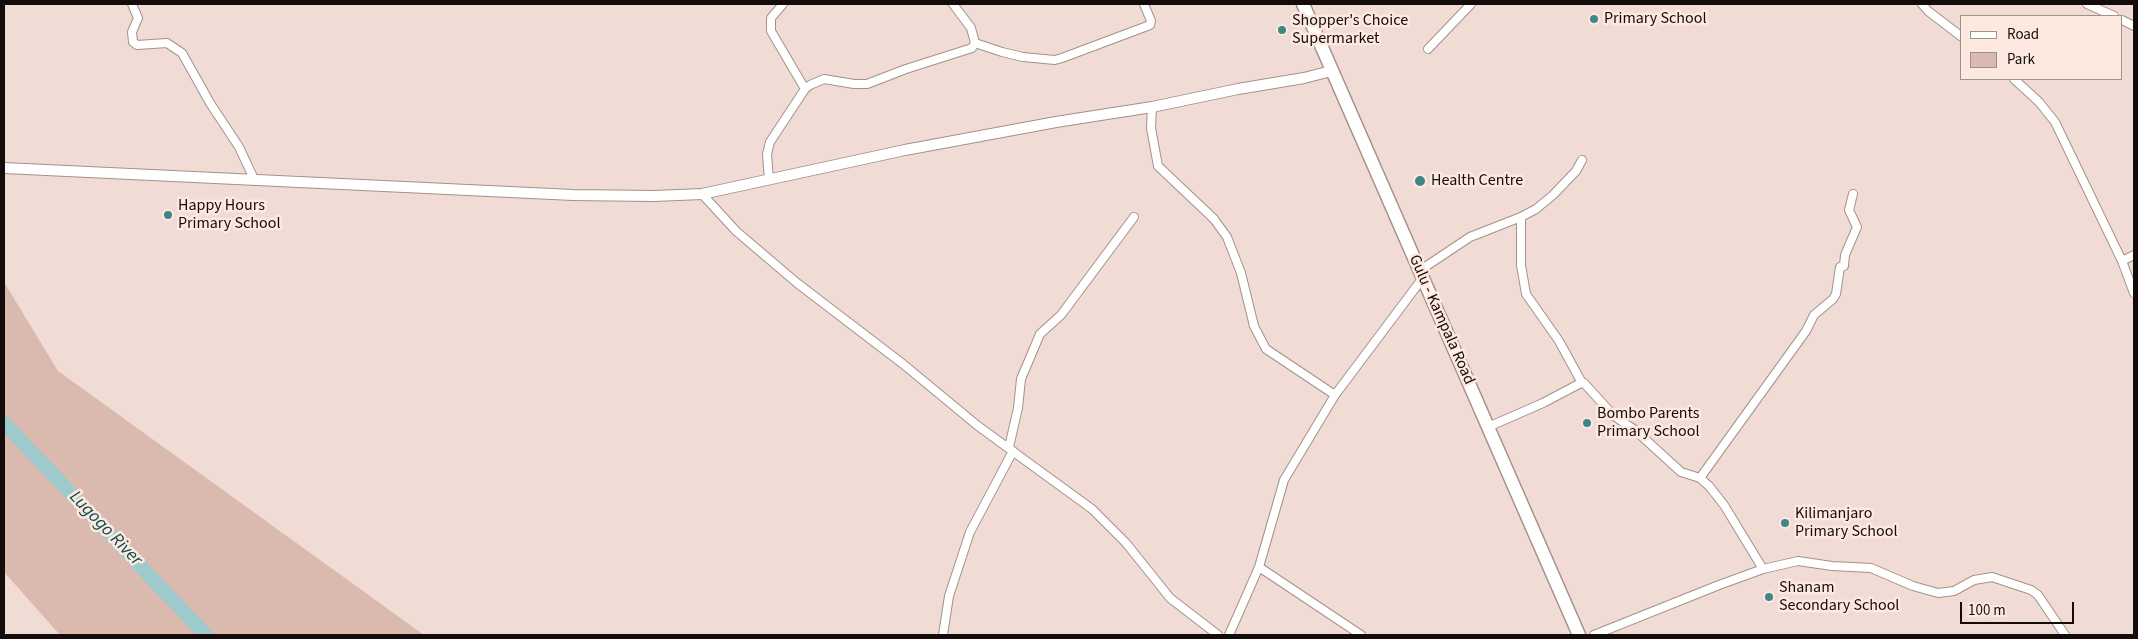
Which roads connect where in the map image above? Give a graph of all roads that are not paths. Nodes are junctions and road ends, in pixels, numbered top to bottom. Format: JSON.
{"nodes":[{"id":1,"x":132,"y":4,"type":"edge"},
{"id":2,"x":783,"y":4,"type":"edge"},
{"id":3,"x":953,"y":4,"type":"edge"},
{"id":4,"x":1144,"y":4,"type":"edge"},
{"id":5,"x":1303,"y":4,"type":"edge"},
{"id":6,"x":1471,"y":4,"type":"edge"},
{"id":7,"x":1922,"y":4,"type":"edge"},
{"id":8,"x":2087,"y":4,"type":"edge"},
{"id":9,"x":2112,"y":15,"type":"edge"},
{"id":10,"x":1960,"y":35,"type":"edge"},
{"id":11,"x":975,"y":43,"type":"junction"},
{"id":12,"x":1428,"y":49,"type":"dead end"},
{"id":13,"x":1331,"y":71,"type":"junction"},
{"id":14,"x":2015,"y":80,"type":"edge"},
{"id":15,"x":804,"y":89,"type":"junction"},
{"id":16,"x":1152,"y":107,"type":"junction"},
{"id":17,"x":1582,"y":160,"type":"dead end"},
{"id":18,"x":4,"y":168,"type":"edge"},
{"id":19,"x":254,"y":179,"type":"junction"},
{"id":20,"x":769,"y":180,"type":"junction"},
{"id":21,"x":702,"y":194,"type":"junction"},
{"id":22,"x":1853,"y":194,"type":"dead end"},
{"id":23,"x":1134,"y":217,"type":"dead end"},
{"id":24,"x":1521,"y":217,"type":"junction"},
{"id":25,"x":2134,"y":255,"type":"edge"},
{"id":26,"x":2122,"y":261,"type":"junction"},
{"id":27,"x":1421,"y":275,"type":"junction"},
{"id":28,"x":2134,"y":293,"type":"edge"},
{"id":29,"x":1582,"y":383,"type":"junction"},
{"id":30,"x":1335,"y":395,"type":"junction"},
{"id":31,"x":1488,"y":427,"type":"junction"},
{"id":32,"x":1011,"y":449,"type":"junction"},
{"id":33,"x":1700,"y":478,"type":"junction"},
{"id":34,"x":1259,"y":567,"type":"junction"},
{"id":35,"x":1763,"y":570,"type":"junction"},
{"id":36,"x":943,"y":635,"type":"edge"},
{"id":37,"x":1218,"y":635,"type":"edge"},
{"id":38,"x":1229,"y":635,"type":"edge"},
{"id":39,"x":1361,"y":635,"type":"edge"},
{"id":40,"x":1579,"y":635,"type":"edge"},
{"id":41,"x":1594,"y":635,"type":"edge"},
{"id":42,"x":2065,"y":635,"type":"edge"}],
"edges":[{"from":1,"to":19,"type":"street"},
{"from":2,"to":15,"type":"street"},
{"from":3,"to":11,"type":"street"},
{"from":4,"to":11,"type":"street"},
{"from":5,"to":13,"type":"main road","name":"Gulu - Kampala Road"},
{"from":6,"to":12,"type":"street"},
{"from":7,"to":10,"type":"street"},
{"from":8,"to":9,"type":"street"},
{"from":11,"to":15,"type":"street"},
{"from":13,"to":16,"type":"street"},
{"from":13,"to":27,"type":"main road","name":"Gulu - Kampala Road"},
{"from":14,"to":26,"type":"street"},
{"from":15,"to":20,"type":"street"},
{"from":16,"to":20,"type":"street"},
{"from":16,"to":30,"type":"street"},
{"from":17,"to":24,"type":"street"},
{"from":18,"to":19,"type":"street"},
{"from":19,"to":21,"type":"street"},
{"from":20,"to":21,"type":"street"},
{"from":21,"to":32,"type":"street"},
{"from":22,"to":33,"type":"street"},
{"from":23,"to":32,"type":"street"},
{"from":24,"to":27,"type":"street"},
{"from":24,"to":29,"type":"street"},
{"from":25,"to":26,"type":"street"},
{"from":26,"to":28,"type":"street"},
{"from":27,"to":30,"type":"street"},
{"from":27,"to":31,"type":"main road","name":"Gulu - Kampala Road"},
{"from":29,"to":31,"type":"street"},
{"from":29,"to":33,"type":"street"},
{"from":30,"to":34,"type":"street"},
{"from":31,"to":40,"type":"main road","name":"Gulu - Kampala Road"},
{"from":32,"to":36,"type":"street"},
{"from":32,"to":37,"type":"street"},
{"from":33,"to":35,"type":"street"},
{"from":34,"to":38,"type":"street"},
{"from":34,"to":39,"type":"street"},
{"from":35,"to":41,"type":"street"},
{"from":35,"to":42,"type":"street"}]}
